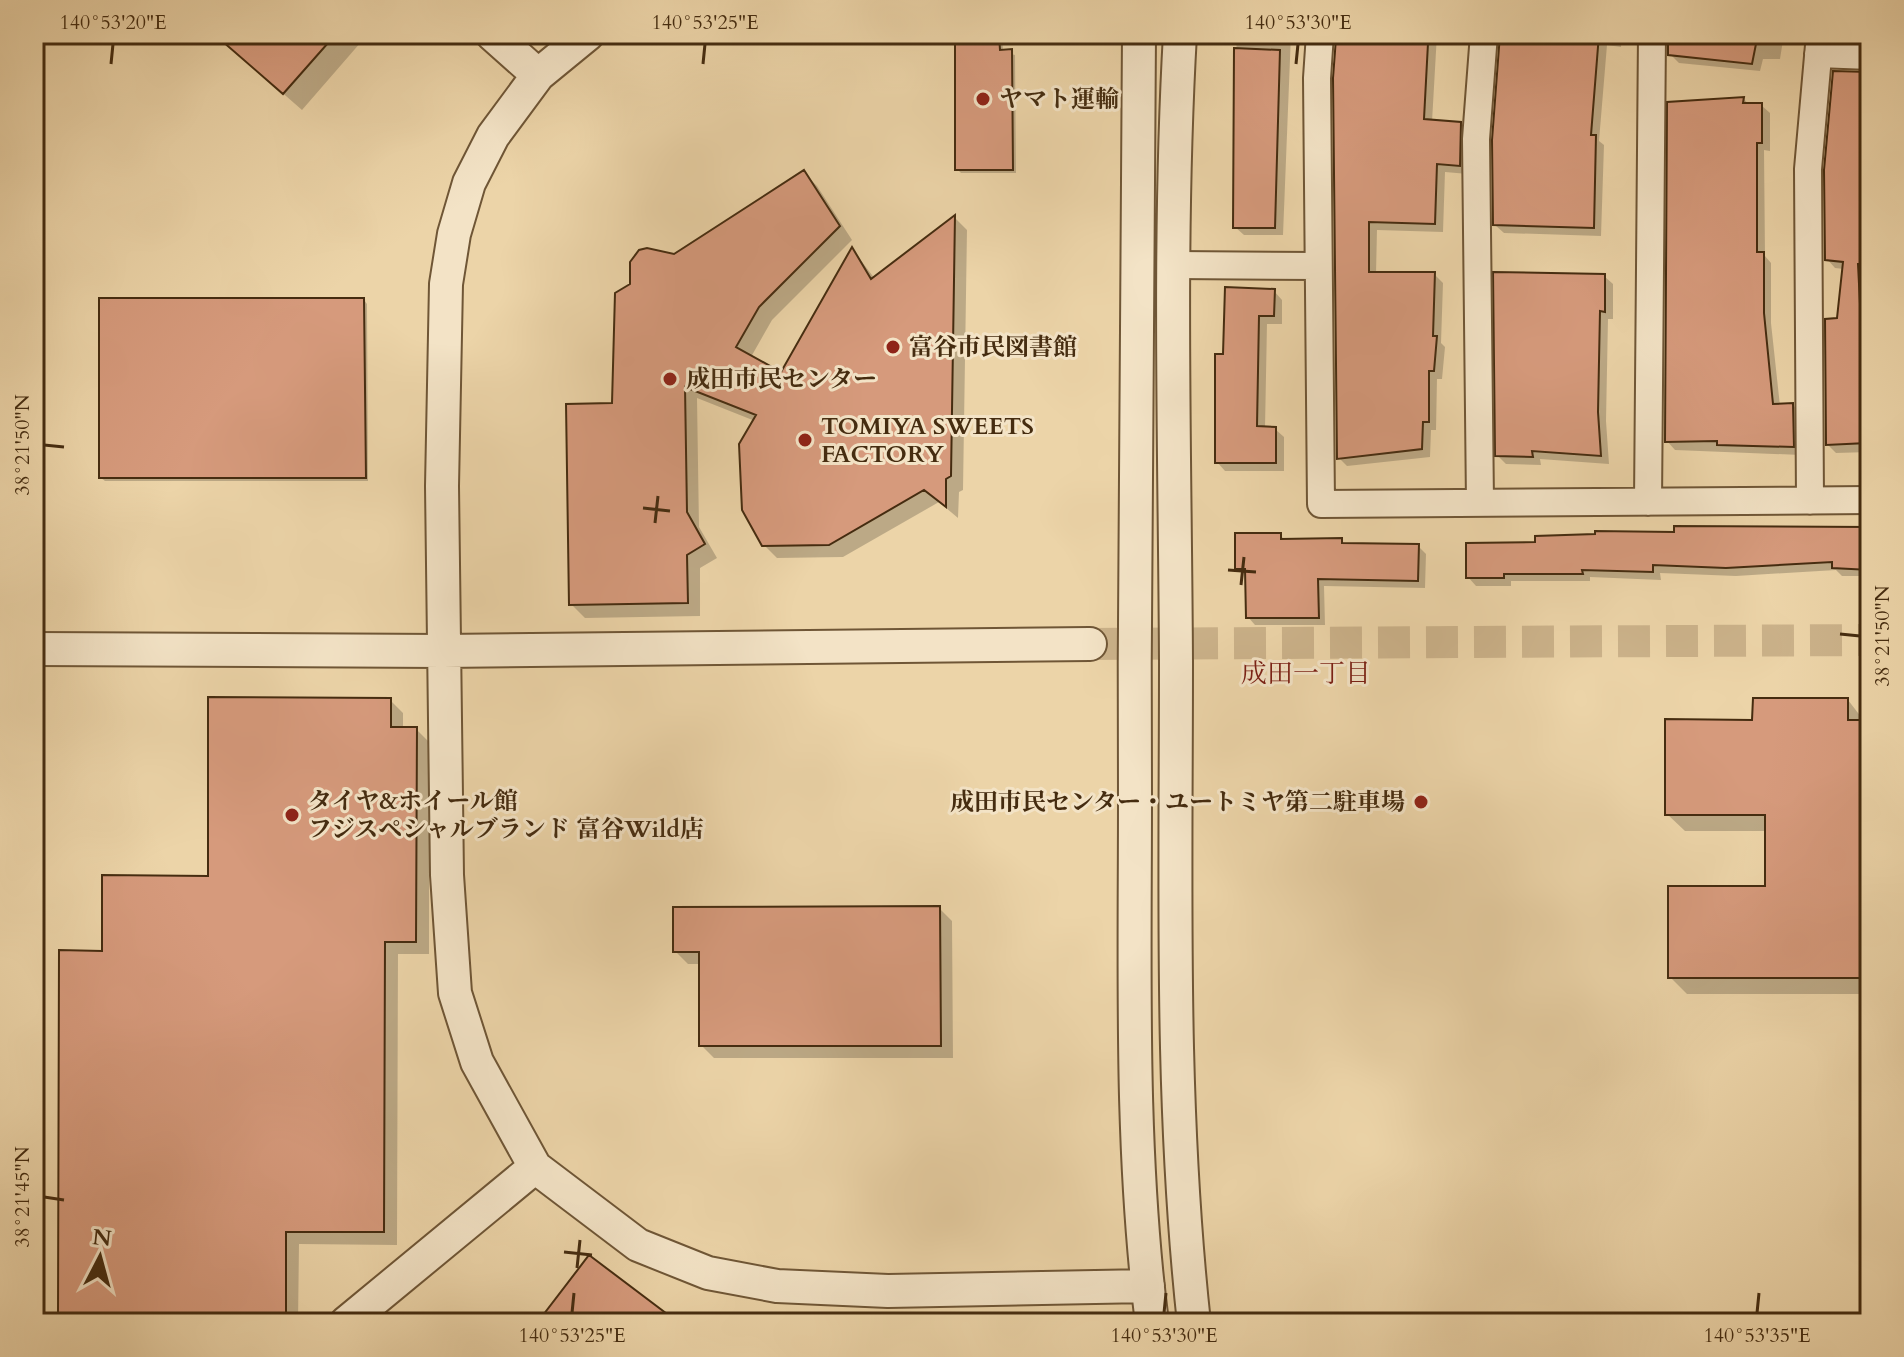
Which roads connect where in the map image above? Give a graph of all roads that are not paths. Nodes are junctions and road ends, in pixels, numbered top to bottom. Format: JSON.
{"nodes":[{"id":1,"x":492,"y":34,"type":"edge"},
{"id":2,"x":588,"y":34,"type":"edge"},
{"id":3,"x":1139,"y":34,"type":"edge"},
{"id":4,"x":1180,"y":34,"type":"edge"},
{"id":5,"x":1320,"y":34,"type":"edge"},
{"id":6,"x":1484,"y":34,"type":"edge"},
{"id":7,"x":1652,"y":34,"type":"edge"},
{"id":8,"x":1819,"y":44,"type":"edge"},
{"id":9,"x":1870,"y":56,"type":"edge"},
{"id":10,"x":538,"y":75,"type":"junction"},
{"id":11,"x":1175,"y":265,"type":"junction"},
{"id":12,"x":1317,"y":266,"type":"junction"},
{"id":13,"x":1870,"y":500,"type":"edge"},
{"id":14,"x":1810,"y":501,"type":"junction"},
{"id":15,"x":1648,"y":502,"type":"junction"},
{"id":16,"x":1480,"y":503,"type":"junction"},
{"id":17,"x":1090,"y":644,"type":"tunnel mouth"},
{"id":18,"x":34,"y":649,"type":"edge"},
{"id":19,"x":443,"y":651,"type":"junction"},
{"id":20,"x":535,"y":1167,"type":"junction"},
{"id":21,"x":1148,"y":1286,"type":"junction"},
{"id":22,"x":346,"y":1323,"type":"edge"},
{"id":23,"x":1152,"y":1323,"type":"edge"},
{"id":24,"x":1194,"y":1323,"type":"edge"}],
"edges":[{"from":1,"to":10,"type":"street"},
{"from":2,"to":10,"type":"street"},
{"from":3,"to":21,"type":"street"},
{"from":4,"to":11,"type":"street"},
{"from":5,"to":12,"type":"street"},
{"from":6,"to":16,"type":"street"},
{"from":7,"to":15,"type":"street"},
{"from":8,"to":9,"type":"street"},
{"from":8,"to":14,"type":"street"},
{"from":10,"to":19,"type":"street"},
{"from":11,"to":12,"type":"street"},
{"from":11,"to":24,"type":"street"},
{"from":12,"to":16,"type":"street"},
{"from":13,"to":14,"type":"street"},
{"from":14,"to":15,"type":"street"},
{"from":15,"to":16,"type":"street"},
{"from":17,"to":19,"type":"street"},
{"from":18,"to":19,"type":"street"},
{"from":19,"to":20,"type":"street"},
{"from":20,"to":21,"type":"street"},
{"from":20,"to":22,"type":"street"},
{"from":21,"to":23,"type":"street"}]}
